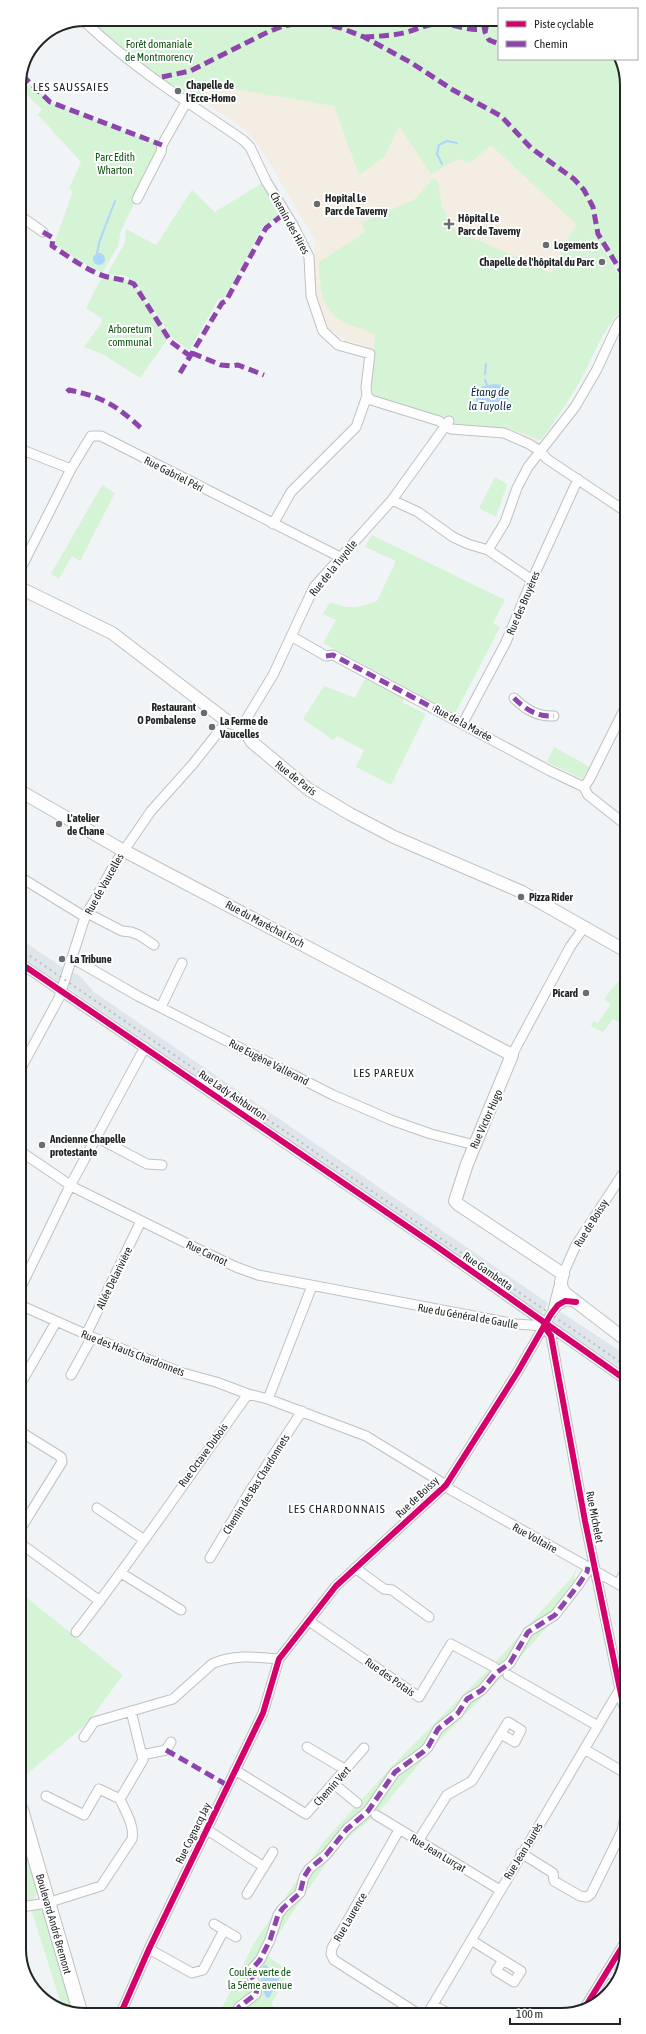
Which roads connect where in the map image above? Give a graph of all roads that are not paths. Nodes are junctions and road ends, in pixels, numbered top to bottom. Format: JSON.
{"nodes":[{"id":1,"x":89,"y":26,"type":"edge"},
{"id":2,"x":162,"y":77,"type":"dead end"},
{"id":3,"x":152,"y":79,"type":"junction"},
{"id":4,"x":187,"y":101,"type":"junction"},
{"id":5,"x":136,"y":199,"type":"dead end"},
{"id":6,"x":26,"y":220,"type":"edge"},
{"id":7,"x":43,"y":232,"type":"dead end"},
{"id":8,"x":620,"y":322,"type":"edge"},
{"id":9,"x":367,"y":396,"type":"junction"},
{"id":10,"x":448,"y":424,"type":"junction"},
{"id":11,"x":26,"y":451,"type":"edge"},
{"id":12,"x":540,"y":451,"type":"junction"},
{"id":13,"x":71,"y":468,"type":"junction"},
{"id":14,"x":578,"y":479,"type":"junction"},
{"id":15,"x":392,"y":500,"type":"junction"},
{"id":16,"x":620,"y":508,"type":"edge"},
{"id":17,"x":273,"y":524,"type":"junction"},
{"id":18,"x":488,"y":550,"type":"junction"},
{"id":19,"x":340,"y":557,"type":"junction"},
{"id":20,"x":26,"y":558,"type":"edge"},
{"id":21,"x":532,"y":580,"type":"junction"},
{"id":22,"x":26,"y":591,"type":"edge"},
{"id":23,"x":291,"y":636,"type":"junction"},
{"id":24,"x":514,"y":698,"type":"dead end"},
{"id":25,"x":554,"y":716,"type":"dead end"},
{"id":26,"x":620,"y":718,"type":"edge"},
{"id":27,"x":228,"y":721,"type":"junction"},
{"id":28,"x":463,"y":723,"type":"junction"},
{"id":29,"x":242,"y":726,"type":"junction"},
{"id":30,"x":584,"y":787,"type":"junction"},
{"id":31,"x":26,"y":793,"type":"edge"},
{"id":32,"x":620,"y":820,"type":"edge"},
{"id":33,"x":123,"y":850,"type":"junction"},
{"id":34,"x":26,"y":880,"type":"edge"},
{"id":35,"x":86,"y":915,"type":"junction"},
{"id":36,"x":585,"y":926,"type":"junction"},
{"id":37,"x":154,"y":945,"type":"dead end"},
{"id":38,"x":620,"y":947,"type":"edge"},
{"id":39,"x":72,"y":958,"type":"junction"},
{"id":40,"x":182,"y":963,"type":"dead end"},
{"id":41,"x":26,"y":967,"type":"edge"},
{"id":42,"x":61,"y":990,"type":"junction"},
{"id":43,"x":161,"y":1007,"type":"junction"},
{"id":44,"x":145,"y":1047,"type":"junction"},
{"id":45,"x":512,"y":1056,"type":"junction"},
{"id":46,"x":26,"y":1059,"type":"edge"},
{"id":47,"x":98,"y":1138,"type":"junction"},
{"id":48,"x":475,"y":1145,"type":"junction"},
{"id":49,"x":26,"y":1155,"type":"edge"},
{"id":50,"x":162,"y":1165,"type":"dead end"},
{"id":51,"x":620,"y":1178,"type":"edge"},
{"id":52,"x":70,"y":1186,"type":"junction"},
{"id":53,"x":141,"y":1221,"type":"junction"},
{"id":54,"x":434,"y":1245,"type":"joint"},
{"id":55,"x":26,"y":1277,"type":"edge"},
{"id":56,"x":562,"y":1282,"type":"junction"},
{"id":57,"x":312,"y":1286,"type":"junction"},
{"id":58,"x":576,"y":1302,"type":"junction"},
{"id":59,"x":412,"y":1306,"type":"joint"},
{"id":60,"x":26,"y":1307,"type":"edge"},
{"id":61,"x":553,"y":1310,"type":"junction"},
{"id":62,"x":531,"y":1312,"type":"junction"},
{"id":63,"x":56,"y":1322,"type":"junction"},
{"id":64,"x":545,"y":1324,"type":"junction"},
{"id":65,"x":524,"y":1325,"type":"junction"},
{"id":66,"x":620,"y":1335,"type":"edge"},
{"id":67,"x":89,"y":1336,"type":"junction"},
{"id":68,"x":26,"y":1374,"type":"edge"},
{"id":69,"x":71,"y":1375,"type":"dead end"},
{"id":70,"x":620,"y":1376,"type":"edge"},
{"id":71,"x":248,"y":1394,"type":"junction"},
{"id":72,"x":268,"y":1399,"type":"junction"},
{"id":73,"x":304,"y":1412,"type":"junction"},
{"id":74,"x":26,"y":1435,"type":"edge"},
{"id":75,"x":446,"y":1485,"type":"junction"},
{"id":76,"x":97,"y":1508,"type":"dead end"},
{"id":77,"x":26,"y":1520,"type":"edge"},
{"id":78,"x":143,"y":1539,"type":"junction"},
{"id":79,"x":26,"y":1548,"type":"edge"},
{"id":80,"x":210,"y":1558,"type":"dead end"},
{"id":81,"x":355,"y":1568,"type":"junction"},
{"id":82,"x":592,"y":1569,"type":"junction"},
{"id":83,"x":121,"y":1574,"type":"junction"},
{"id":84,"x":620,"y":1581,"type":"edge"},
{"id":85,"x":618,"y":1584,"type":"joint"},
{"id":86,"x":100,"y":1601,"type":"junction"},
{"id":87,"x":181,"y":1610,"type":"dead end"},
{"id":88,"x":429,"y":1617,"type":"dead end"},
{"id":89,"x":309,"y":1621,"type":"junction"},
{"id":90,"x":76,"y":1632,"type":"dead end"},
{"id":91,"x":279,"y":1659,"type":"junction"},
{"id":92,"x":494,"y":1668,"type":"dead end"},
{"id":93,"x":508,"y":1675,"type":"dead end"},
{"id":94,"x":620,"y":1689,"type":"joint"},
{"id":95,"x":130,"y":1711,"type":"junction"},
{"id":96,"x":598,"y":1726,"type":"junction"},
{"id":97,"x":501,"y":1734,"type":"dead end"},
{"id":98,"x":84,"y":1737,"type":"dead end"},
{"id":99,"x":171,"y":1742,"type":"dead end"},
{"id":100,"x":307,"y":1747,"type":"dead end"},
{"id":101,"x":364,"y":1748,"type":"dead end"},
{"id":102,"x":584,"y":1749,"type":"junction"},
{"id":103,"x":142,"y":1755,"type":"junction"},
{"id":104,"x":235,"y":1770,"type":"junction"},
{"id":105,"x":346,"y":1770,"type":"junction"},
{"id":106,"x":620,"y":1770,"type":"edge"},
{"id":107,"x":334,"y":1784,"type":"junction"},
{"id":108,"x":46,"y":1796,"type":"dead end"},
{"id":109,"x":120,"y":1800,"type":"junction"},
{"id":110,"x":357,"y":1803,"type":"dead end"},
{"id":111,"x":376,"y":1815,"type":"dead end"},
{"id":112,"x":26,"y":1828,"type":"edge"},
{"id":113,"x":206,"y":1829,"type":"junction"},
{"id":114,"x":400,"y":1830,"type":"junction"},
{"id":115,"x":620,"y":1835,"type":"edge"},
{"id":116,"x":418,"y":1841,"type":"junction"},
{"id":117,"x":273,"y":1852,"type":"dead end"},
{"id":118,"x":521,"y":1853,"type":"junction"},
{"id":119,"x":264,"y":1867,"type":"junction"},
{"id":120,"x":500,"y":1890,"type":"junction"},
{"id":121,"x":247,"y":1894,"type":"dead end"},
{"id":122,"x":47,"y":1903,"type":"junction"},
{"id":123,"x":26,"y":1906,"type":"edge"},
{"id":124,"x":214,"y":1924,"type":"dead end"},
{"id":125,"x":224,"y":1930,"type":"junction"},
{"id":126,"x":236,"y":1937,"type":"dead end"},
{"id":127,"x":471,"y":1940,"type":"junction"},
{"id":128,"x":149,"y":1949,"type":"junction"},
{"id":129,"x":620,"y":1951,"type":"edge"},
{"id":130,"x":503,"y":1960,"type":"dead end"},
{"id":131,"x":607,"y":1971,"type":"junction"},
{"id":132,"x":614,"y":1975,"type":"edge"},
{"id":133,"x":589,"y":2000,"type":"edge"},
{"id":134,"x":433,"y":2004,"type":"junction"},
{"id":135,"x":79,"y":2007,"type":"edge"},
{"id":136,"x":123,"y":2008,"type":"edge"},
{"id":137,"x":239,"y":2008,"type":"edge"},
{"id":138,"x":407,"y":2008,"type":"edge"},
{"id":139,"x":431,"y":2008,"type":"edge"},
{"id":140,"x":440,"y":2008,"type":"edge"}],
"edges":[{"from":1,"to":3,"type":"street","name":"Chemin des Hires"},
{"from":2,"to":3,"type":"street"},
{"from":3,"to":4,"type":"street","name":"Chemin des Hires"},
{"from":4,"to":5,"type":"street"},
{"from":4,"to":9,"type":"street","name":"Chemin des Hires"},
{"from":6,"to":7,"type":"street"},
{"from":8,"to":12,"type":"street"},
{"from":9,"to":10,"type":"street"},
{"from":9,"to":17,"type":"street","name":"Chemin des Hires"},
{"from":10,"to":12,"type":"street"},
{"from":10,"to":15,"type":"street","name":"Rue de la Tuyolle"},
{"from":11,"to":13,"type":"street"},
{"from":12,"to":14,"type":"street"},
{"from":12,"to":18,"type":"street"},
{"from":13,"to":17,"type":"street","name":"Rue Gabriel Péri"},
{"from":13,"to":20,"type":"street","name":"Rue Gabriel Péri"},
{"from":14,"to":16,"type":"street"},
{"from":14,"to":21,"type":"street","name":"Rue des Bruyères"},
{"from":15,"to":18,"type":"street"},
{"from":15,"to":19,"type":"street","name":"Rue de la Tuyolle"},
{"from":17,"to":19,"type":"street","name":"Rue Gabriel Péri"},
{"from":18,"to":21,"type":"street"},
{"from":19,"to":23,"type":"street","name":"Rue de la Tuyolle"},
{"from":21,"to":28,"type":"street","name":"Rue des Bruyères"},
{"from":22,"to":27,"type":"street"},
{"from":23,"to":28,"type":"street","name":"Rue de la Marée"},
{"from":23,"to":29,"type":"street","name":"Rue de la Tuyolle"},
{"from":24,"to":25,"type":"street"},
{"from":26,"to":30,"type":"street"},
{"from":27,"to":29,"type":"street"},
{"from":27,"to":33,"type":"street","name":"Rue de Vaucelles"},
{"from":28,"to":30,"type":"street","name":"Rue de la Marée"},
{"from":29,"to":36,"type":"street","name":"Rue de Paris"},
{"from":30,"to":32,"type":"street","name":"Rue de la Marée"},
{"from":31,"to":33,"type":"street","name":"Rue du Maréchal Foch"},
{"from":33,"to":35,"type":"street","name":"Rue de Vaucelles"},
{"from":33,"to":45,"type":"street","name":"Rue du Maréchal Foch"},
{"from":34,"to":35,"type":"street"},
{"from":35,"to":37,"type":"street"},
{"from":35,"to":39,"type":"street","name":"Rue de Vaucelles"},
{"from":36,"to":38,"type":"street","name":"Rue de Paris"},
{"from":36,"to":45,"type":"street","name":"Rue Victor Hugo"},
{"from":39,"to":42,"type":"street","name":"Rue de Vaucelles"},
{"from":39,"to":43,"type":"street","name":"Rue Eugène Vallerand"},
{"from":40,"to":43,"type":"street"},
{"from":41,"to":42,"type":"street","name":"Rue Lady Ashburton"},
{"from":42,"to":44,"type":"street","name":"Rue Lady Ashburton"},
{"from":42,"to":46,"type":"street","name":"Rue de Vaucelles"},
{"from":43,"to":48,"type":"street","name":"Rue Eugène Vallerand"},
{"from":44,"to":47,"type":"street"},
{"from":44,"to":54,"type":"street","name":"Rue Lady Ashburton"},
{"from":45,"to":48,"type":"street","name":"Rue Victor Hugo"},
{"from":47,"to":50,"type":"street"},
{"from":47,"to":52,"type":"street"},
{"from":48,"to":56,"type":"street","name":"Rue Victor Hugo"},
{"from":49,"to":52,"type":"street","name":"Rue Carnot"},
{"from":51,"to":56,"type":"street","name":"Rue de Boissy"},
{"from":52,"to":53,"type":"street","name":"Rue Carnot"},
{"from":52,"to":55,"type":"street"},
{"from":53,"to":57,"type":"street","name":"Rue Carnot"},
{"from":53,"to":67,"type":"street","name":"Allée Delarivière"},
{"from":54,"to":62,"type":"street","name":"Rue Gambetta"},
{"from":56,"to":58,"type":"street"},
{"from":56,"to":61,"type":"street","name":"Rue de Boissy"},
{"from":57,"to":59,"type":"street","name":"Rue Carnot"},
{"from":57,"to":72,"type":"street"},
{"from":58,"to":61,"type":"street"},
{"from":58,"to":66,"type":"street"},
{"from":59,"to":65,"type":"street","name":"Rue du Général de Gaulle"},
{"from":60,"to":63,"type":"street","name":"Rue des Hauts Chardonnets"},
{"from":61,"to":64,"type":"street","name":"Rue de Boissy"},
{"from":62,"to":64,"type":"street","name":"Rue Gambetta"},
{"from":62,"to":65,"type":"street"},
{"from":63,"to":67,"type":"street","name":"Rue des Hauts Chardonnets"},
{"from":63,"to":68,"type":"street"},
{"from":64,"to":65,"type":"street","name":"Rue du Général de Gaulle"},
{"from":64,"to":70,"type":"street"},
{"from":64,"to":75,"type":"street","name":"Rue de Boissy"},
{"from":64,"to":82,"type":"street","name":"Rue Michelet"},
{"from":67,"to":69,"type":"street","name":"Allée Delarivière"},
{"from":67,"to":71,"type":"street","name":"Rue des Hauts Chardonnets"},
{"from":71,"to":72,"type":"street"},
{"from":71,"to":78,"type":"street","name":"Rue Octave Dubois"},
{"from":72,"to":73,"type":"street"},
{"from":73,"to":75,"type":"street","name":"Rue Voltaire"},
{"from":73,"to":80,"type":"street","name":"Chemin des Bas Chardonnets"},
{"from":74,"to":77,"type":"street"},
{"from":75,"to":81,"type":"street","name":"Rue de Boissy"},
{"from":75,"to":82,"type":"street","name":"Rue Voltaire"},
{"from":76,"to":78,"type":"street"},
{"from":78,"to":83,"type":"street","name":"Rue Octave Dubois"},
{"from":79,"to":86,"type":"street"},
{"from":81,"to":88,"type":"street"},
{"from":81,"to":89,"type":"street","name":"Rue de Boissy"},
{"from":82,"to":85,"type":"street","name":"Rue Voltaire"},
{"from":82,"to":94,"type":"street","name":"Rue Michelet"},
{"from":82,"to":137,"type":"street"},
{"from":83,"to":86,"type":"street","name":"Rue Octave Dubois"},
{"from":83,"to":87,"type":"street"},
{"from":84,"to":85,"type":"street"},
{"from":86,"to":90,"type":"street","name":"Rue Octave Dubois"},
{"from":89,"to":91,"type":"street","name":"Rue de Boissy"},
{"from":89,"to":92,"type":"street","name":"Rue des Potais"},
{"from":91,"to":95,"type":"street"},
{"from":91,"to":104,"type":"street","name":"Rue Cognacq Jay"},
{"from":93,"to":96,"type":"street"},
{"from":94,"to":96,"type":"street","name":"Rue Jean Jaurès"},
{"from":95,"to":98,"type":"street"},
{"from":95,"to":103,"type":"street"},
{"from":96,"to":102,"type":"street","name":"Rue Jean Jaurès"},
{"from":97,"to":116,"type":"street"},
{"from":99,"to":103,"type":"street"},
{"from":100,"to":105,"type":"street"},
{"from":101,"to":105,"type":"street","name":"Chemin Vert"},
{"from":102,"to":106,"type":"street"},
{"from":102,"to":118,"type":"street","name":"Rue Jean Jaurès"},
{"from":103,"to":109,"type":"street"},
{"from":104,"to":107,"type":"street","name":"Chemin Vert"},
{"from":104,"to":113,"type":"street","name":"Rue Cognacq Jay"},
{"from":105,"to":107,"type":"street","name":"Chemin Vert"},
{"from":107,"to":110,"type":"street"},
{"from":108,"to":109,"type":"street"},
{"from":109,"to":122,"type":"street"},
{"from":111,"to":114,"type":"street","name":"Rue Jean Lurçat"},
{"from":112,"to":122,"type":"main road","name":"Boulevard André Bremont"},
{"from":113,"to":119,"type":"street"},
{"from":113,"to":128,"type":"street","name":"Rue Cognacq Jay"},
{"from":114,"to":116,"type":"street","name":"Rue Jean Lurçat"},
{"from":114,"to":138,"type":"street","name":"Rue Laurence"},
{"from":115,"to":118,"type":"street"},
{"from":116,"to":120,"type":"street","name":"Rue Jean Lurçat"},
{"from":117,"to":119,"type":"street"},
{"from":118,"to":120,"type":"street","name":"Rue Jean Jaurès"},
{"from":119,"to":121,"type":"street"},
{"from":120,"to":127,"type":"street","name":"Rue Jean Jaurès"},
{"from":122,"to":123,"type":"street"},
{"from":122,"to":135,"type":"main road","name":"Boulevard André Bremont"},
{"from":124,"to":125,"type":"street"},
{"from":125,"to":126,"type":"street"},
{"from":125,"to":128,"type":"street"},
{"from":127,"to":130,"type":"street"},
{"from":127,"to":134,"type":"street","name":"Rue Jean Jaurès"},
{"from":128,"to":136,"type":"street","name":"Rue Cognacq Jay"},
{"from":129,"to":131,"type":"street"},
{"from":131,"to":132,"type":"street"},
{"from":131,"to":133,"type":"street"},
{"from":134,"to":139,"type":"street","name":"Rue Jean Jaurès"},
{"from":134,"to":140,"type":"street"}]}
